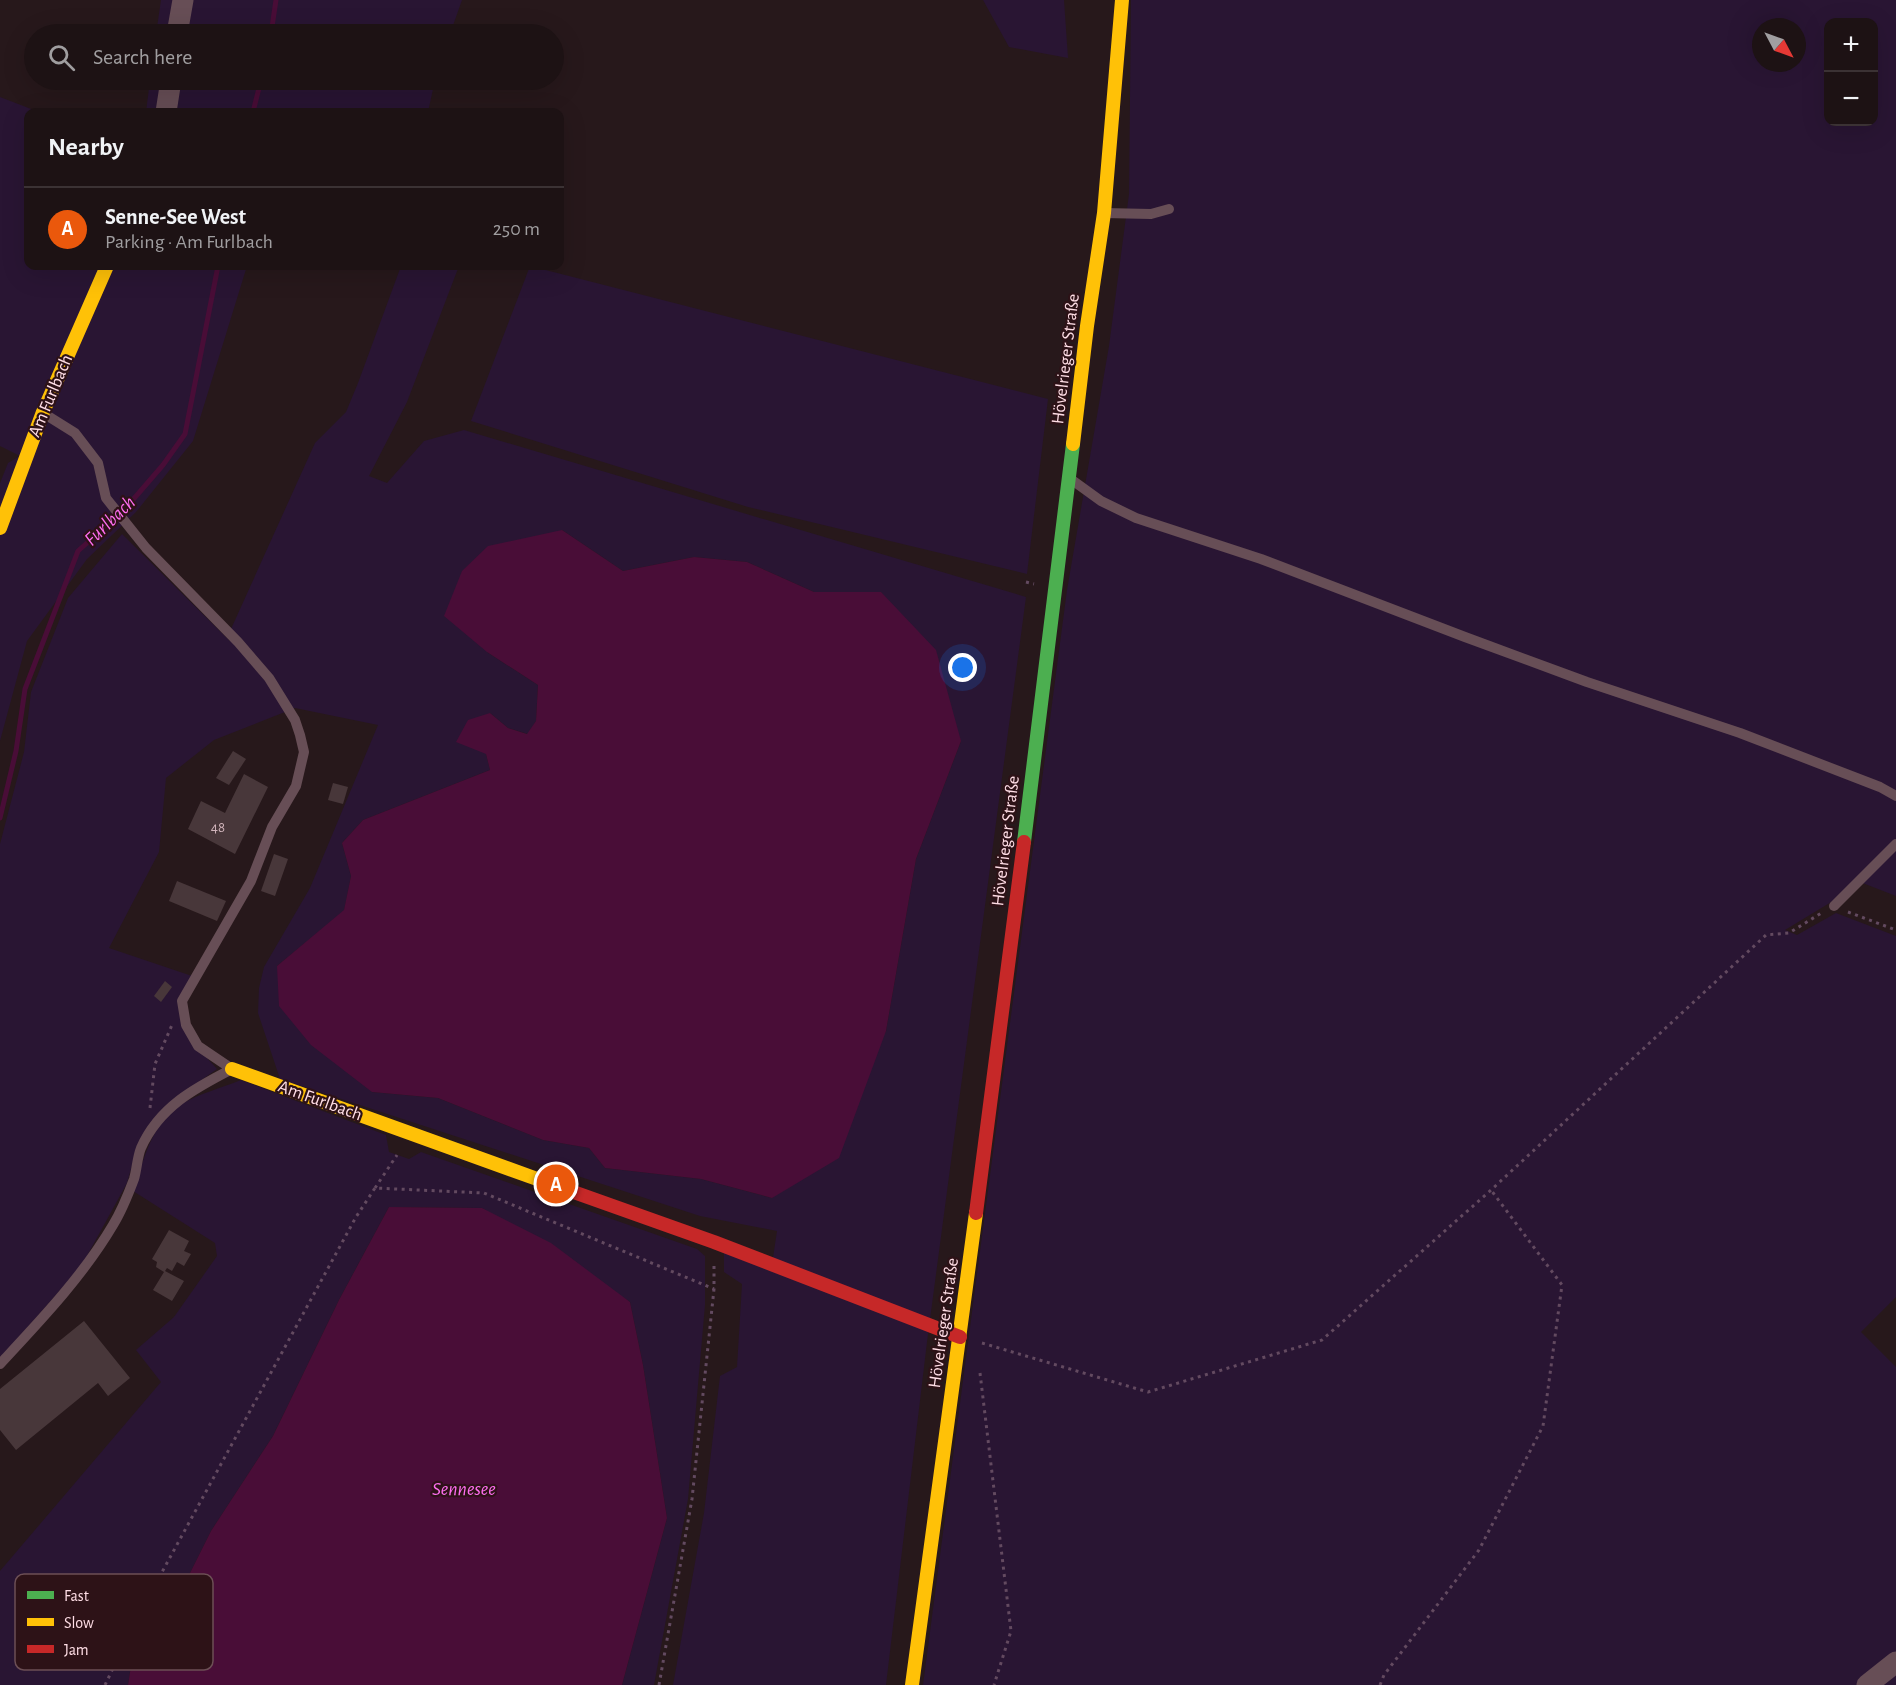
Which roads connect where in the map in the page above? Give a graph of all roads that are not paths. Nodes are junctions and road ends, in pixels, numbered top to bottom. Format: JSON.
{"nodes":[{"id":1,"x":183,"y":0,"type":"edge"},
{"id":2,"x":1122,"y":0,"type":"edge"},
{"id":3,"x":179,"y":24,"type":"edge"},
{"id":4,"x":169,"y":90,"type":"edge"},
{"id":5,"x":167,"y":108,"type":"edge"},
{"id":6,"x":1169,"y":209,"type":"dead end"},
{"id":7,"x":1104,"y":213,"type":"junction"},
{"id":8,"x":105,"y":270,"type":"edge"},
{"id":9,"x":43,"y":412,"type":"junction"},
{"id":10,"x":1070,"y":478,"type":"junction"},
{"id":11,"x":0,"y":528,"type":"edge"},
{"id":12,"x":1896,"y":796,"type":"edge"},
{"id":13,"x":1896,"y":844,"type":"edge"},
{"id":14,"x":1834,"y":906,"type":"road end"},
{"id":15,"x":232,"y":1069,"type":"junction"},
{"id":16,"x":960,"y":1337,"type":"junction"},
{"id":17,"x":0,"y":1364,"type":"edge"},
{"id":18,"x":1896,"y":1662,"type":"edge"},
{"id":19,"x":912,"y":1685,"type":"edge"},
{"id":20,"x":1867,"y":1685,"type":"edge"}],
"edges":[{"from":1,"to":3,"type":"street"},
{"from":2,"to":7,"type":"main road","name":"Hövelrieger Straße"},
{"from":4,"to":5,"type":"street"},
{"from":6,"to":7,"type":"lane"},
{"from":7,"to":10,"type":"main road","name":"Hövelrieger Straße"},
{"from":8,"to":9,"type":"main road","name":"Am Furlbach"},
{"from":9,"to":11,"type":"main road","name":"Am Furlbach"},
{"from":9,"to":15,"type":"lane"},
{"from":10,"to":12,"type":"lane"},
{"from":10,"to":16,"type":"main road","name":"Hövelrieger Straße"},
{"from":13,"to":14,"type":"lane"},
{"from":15,"to":16,"type":"main road","name":"Am Furlbach"},
{"from":15,"to":17,"type":"lane"},
{"from":16,"to":19,"type":"main road","name":"Hövelrieger Straße"},
{"from":18,"to":20,"type":"street"}]}
